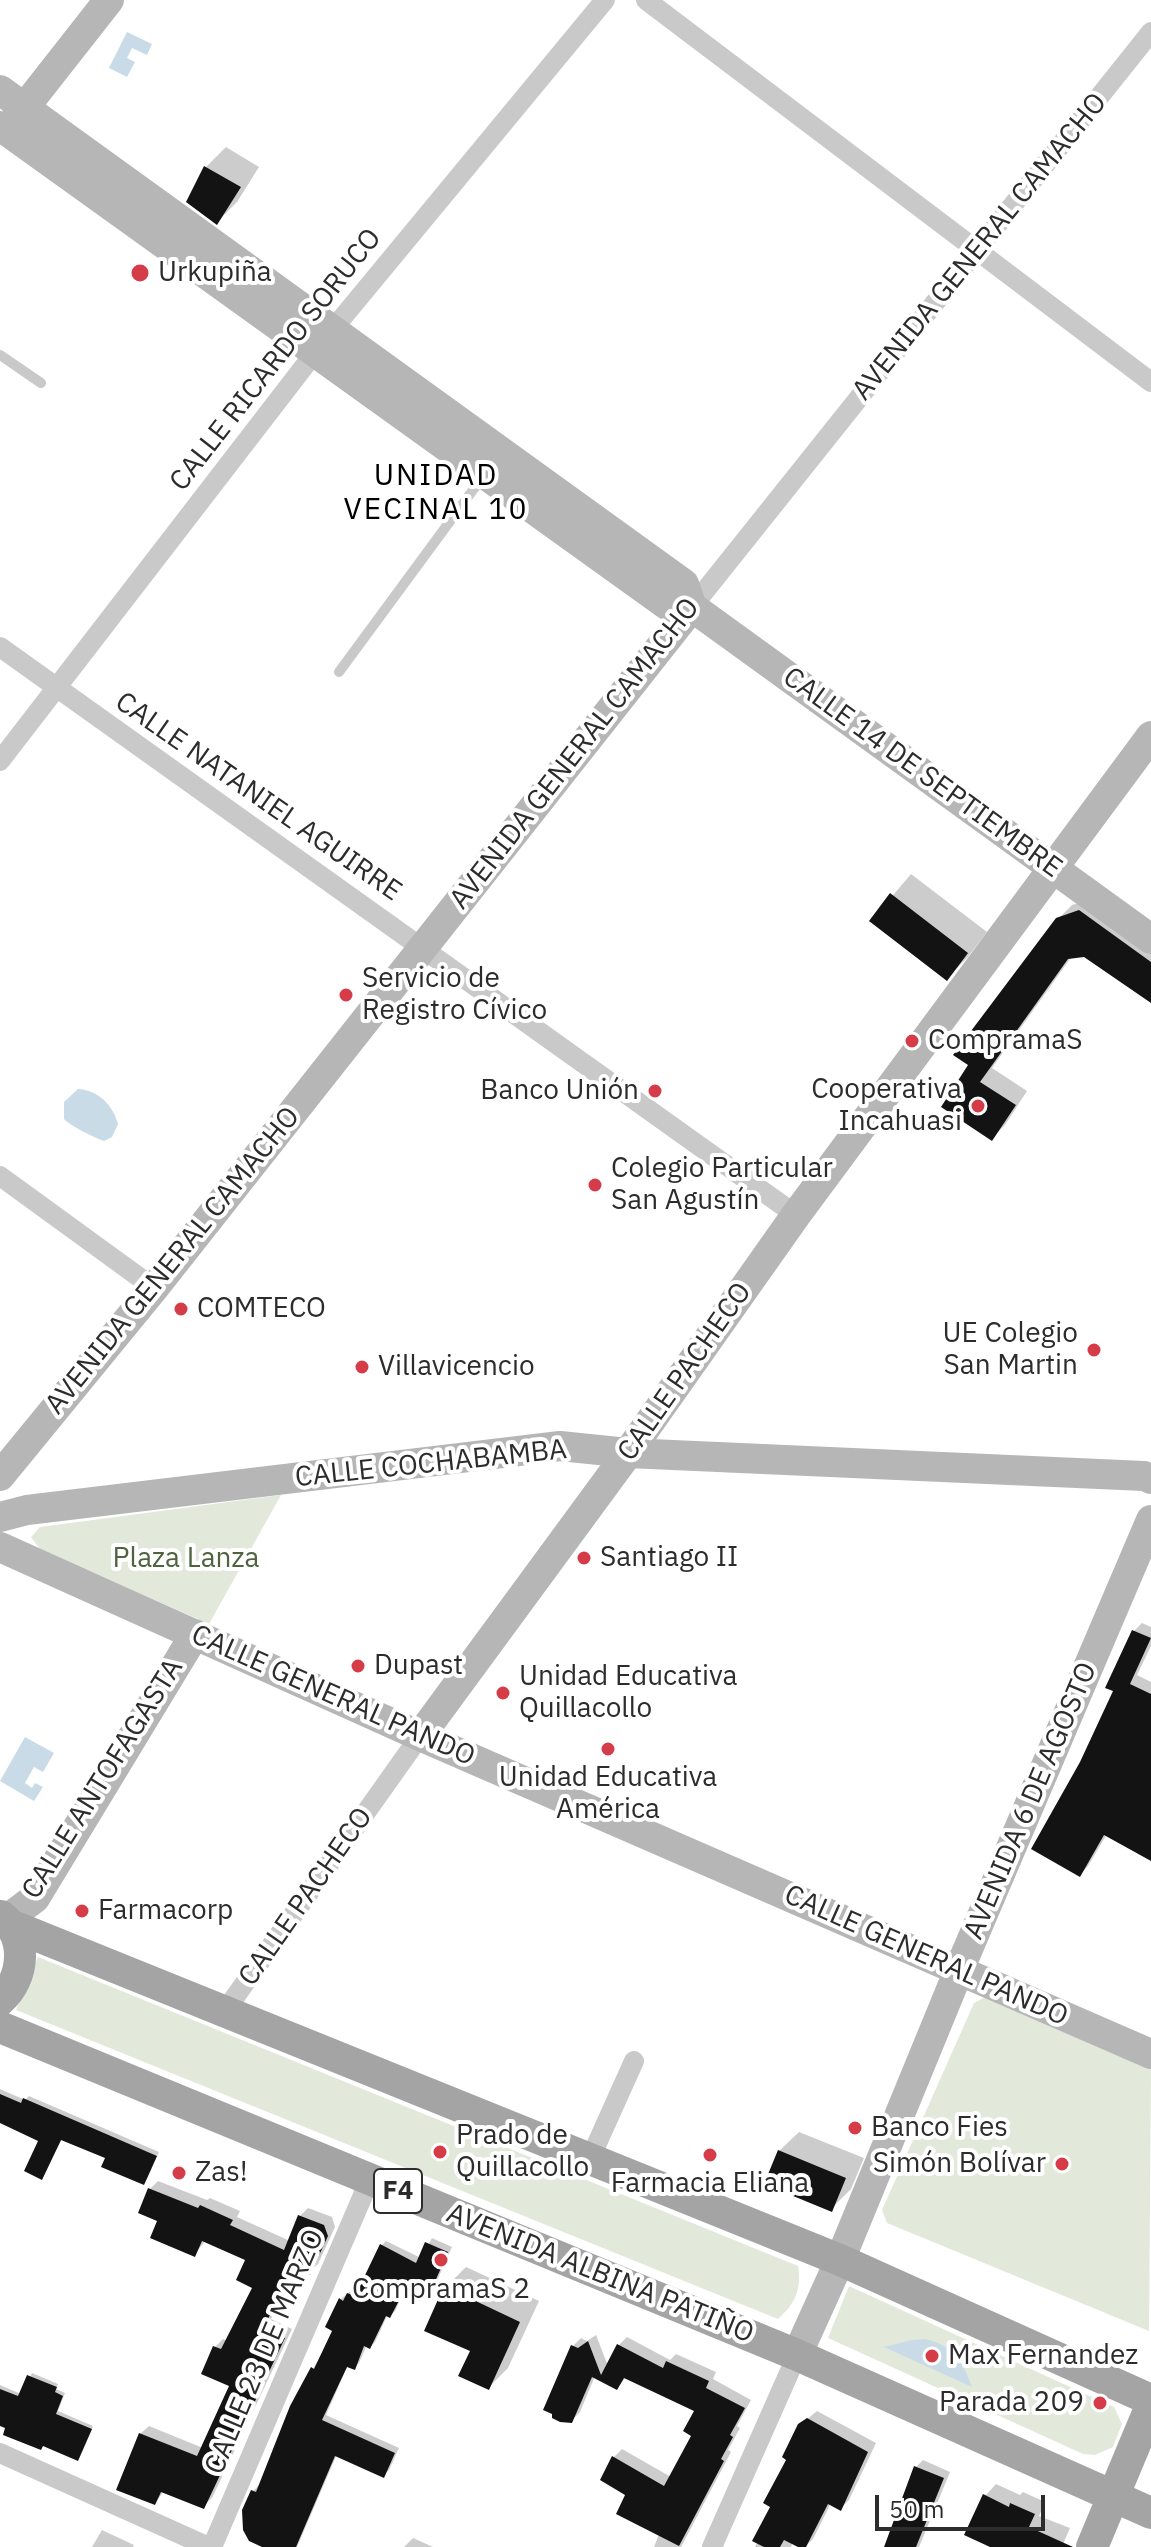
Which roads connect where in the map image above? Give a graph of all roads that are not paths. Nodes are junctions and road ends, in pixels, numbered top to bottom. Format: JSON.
{"nodes":[{"id":1,"x":109,"y":0,"type":"edge"},
{"id":2,"x":605,"y":0,"type":"edge"},
{"id":3,"x":646,"y":0,"type":"edge"},
{"id":4,"x":1151,"y":32,"type":"edge"},
{"id":5,"x":6,"y":119,"type":"edge"},
{"id":6,"x":977,"y":252,"type":"junction"},
{"id":7,"x":325,"y":341,"type":"junction"},
{"id":8,"x":0,"y":355,"type":"edge"},
{"id":9,"x":1151,"y":382,"type":"edge"},
{"id":10,"x":41,"y":383,"type":"dead end"},
{"id":11,"x":485,"y":474,"type":"junction"},
{"id":12,"x":692,"y":607,"type":"junction"},
{"id":13,"x":0,"y":647,"type":"edge"},
{"id":14,"x":339,"y":672,"type":"dead end"},
{"id":15,"x":56,"y":688,"type":"junction"},
{"id":16,"x":1151,"y":736,"type":"edge"},
{"id":17,"x":0,"y":761,"type":"edge"},
{"id":18,"x":1053,"y":868,"type":"junction"},
{"id":19,"x":1151,"y":939,"type":"edge"},
{"id":20,"x":421,"y":947,"type":"junction"},
{"id":21,"x":0,"y":1176,"type":"edge"},
{"id":22,"x":796,"y":1215,"type":"junction"},
{"id":23,"x":154,"y":1288,"type":"junction"},
{"id":24,"x":628,"y":1453,"type":"junction"},
{"id":25,"x":0,"y":1476,"type":"edge"},
{"id":26,"x":1151,"y":1479,"type":"edge"},
{"id":27,"x":0,"y":1517,"type":"edge"},
{"id":28,"x":1151,"y":1520,"type":"edge"},
{"id":29,"x":0,"y":1547,"type":"edge"},
{"id":30,"x":195,"y":1634,"type":"junction"},
{"id":31,"x":420,"y":1736,"type":"junction"},
{"id":32,"x":7,"y":1920,"type":"edge"},
{"id":33,"x":959,"y":1970,"type":"junction"},
{"id":34,"x":0,"y":2000,"type":"edge"},
{"id":35,"x":225,"y":2011,"type":"junction"},
{"id":36,"x":0,"y":2027,"type":"edge"},
{"id":37,"x":1151,"y":2054,"type":"edge"},
{"id":38,"x":634,"y":2061,"type":"dead end"},
{"id":39,"x":590,"y":2159,"type":"junction"},
{"id":40,"x":370,"y":2179,"type":"junction"},
{"id":41,"x":840,"y":2260,"type":"junction"},
{"id":42,"x":797,"y":2355,"type":"junction"},
{"id":43,"x":1151,"y":2403,"type":"edge"},
{"id":44,"x":0,"y":2453,"type":"edge"},
{"id":45,"x":1114,"y":2497,"type":"junction"},
{"id":46,"x":1151,"y":2513,"type":"edge"},
{"id":47,"x":211,"y":2547,"type":"edge"},
{"id":48,"x":712,"y":2547,"type":"edge"},
{"id":49,"x":1092,"y":2547,"type":"edge"}],
"edges":[{"from":1,"to":5,"type":"main road"},
{"from":2,"to":7,"type":"street","name":"CALLE RICARDO SORUCO"},
{"from":3,"to":6,"type":"street"},
{"from":4,"to":6,"type":"street","name":"AVENIDA GENERAL CAMACHO"},
{"from":5,"to":7,"type":"main road","name":"CALLE 14 DE SEPTIEMBRE"},
{"from":6,"to":9,"type":"street"},
{"from":6,"to":12,"type":"street","name":"AVENIDA GENERAL CAMACHO"},
{"from":7,"to":11,"type":"main road","name":"CALLE 14 DE SEPTIEMBRE"},
{"from":7,"to":12,"type":"main road","name":"CALLE 14 DE SEPTIEMBRE"},
{"from":7,"to":15,"type":"street","name":"CALLE RICARDO SORUCO"},
{"from":8,"to":10,"type":"lane"},
{"from":11,"to":12,"type":"main road","name":"CALLE 14 DE SEPTIEMBRE"},
{"from":11,"to":14,"type":"lane"},
{"from":12,"to":18,"type":"main road","name":"CALLE 14 DE SEPTIEMBRE"},
{"from":12,"to":20,"type":"main road","name":"AVENIDA GENERAL CAMACHO"},
{"from":13,"to":15,"type":"street","name":"CALLE NATANIEL AGUIRRE"},
{"from":15,"to":17,"type":"street","name":"CALLE RICARDO SORUCO"},
{"from":15,"to":20,"type":"street","name":"CALLE NATANIEL AGUIRRE"},
{"from":16,"to":18,"type":"main road","name":"CALLE PACHECO"},
{"from":18,"to":19,"type":"main road","name":"CALLE 14 DE SEPTIEMBRE"},
{"from":18,"to":22,"type":"main road","name":"CALLE PACHECO"},
{"from":20,"to":22,"type":"street","name":"CALLE NATANIEL AGUIRRE"},
{"from":20,"to":23,"type":"main road","name":"AVENIDA GENERAL CAMACHO"},
{"from":21,"to":23,"type":"street"},
{"from":22,"to":24,"type":"main road","name":"CALLE PACHECO"},
{"from":23,"to":25,"type":"main road","name":"AVENIDA GENERAL CAMACHO"},
{"from":24,"to":26,"type":"main road","name":"CALLE COCHABAMBA"},
{"from":24,"to":27,"type":"main road","name":"CALLE COCHABAMBA"},
{"from":24,"to":31,"type":"main road","name":"CALLE PACHECO"},
{"from":28,"to":33,"type":"main road","name":"AVENIDA 6 DE AGOSTO"},
{"from":29,"to":30,"type":"main road","name":"CALLE GENERAL PANDO"},
{"from":30,"to":31,"type":"main road","name":"CALLE GENERAL PANDO"},
{"from":30,"to":32,"type":"main road","name":"CALLE ANTOFAGASTA"},
{"from":31,"to":33,"type":"main road","name":"CALLE GENERAL PANDO"},
{"from":31,"to":35,"type":"street","name":"CALLE PACHECO"},
{"from":32,"to":34,"type":"main road"},
{"from":32,"to":35,"type":"main road"},
{"from":33,"to":37,"type":"main road","name":"CALLE GENERAL PANDO"},
{"from":33,"to":41,"type":"main road","name":"AVENIDA 6 DE AGOSTO"},
{"from":35,"to":39,"type":"main road"},
{"from":36,"to":40,"type":"main road","name":"AVENIDA ALBINA PATIÑO","number":"F4"},
{"from":38,"to":39,"type":"street"},
{"from":39,"to":41,"type":"main road"},
{"from":40,"to":42,"type":"main road","name":"AVENIDA ALBINA PATIÑO","number":"F4"},
{"from":40,"to":47,"type":"street","name":"CALLE 23 DE MARZO"},
{"from":41,"to":42,"type":"main road","name":"AVENIDA 6 DE AGOSTO"},
{"from":41,"to":43,"type":"main road"},
{"from":42,"to":45,"type":"main road","name":"AVENIDA ALBINA PATIÑO","number":"F4"},
{"from":42,"to":48,"type":"street"},
{"from":43,"to":45,"type":"main road"},
{"from":44,"to":47,"type":"street"},
{"from":45,"to":46,"type":"main road","name":"AVENIDA ALBINA PATIÑO","number":"F4"},
{"from":45,"to":49,"type":"main road"}]}
